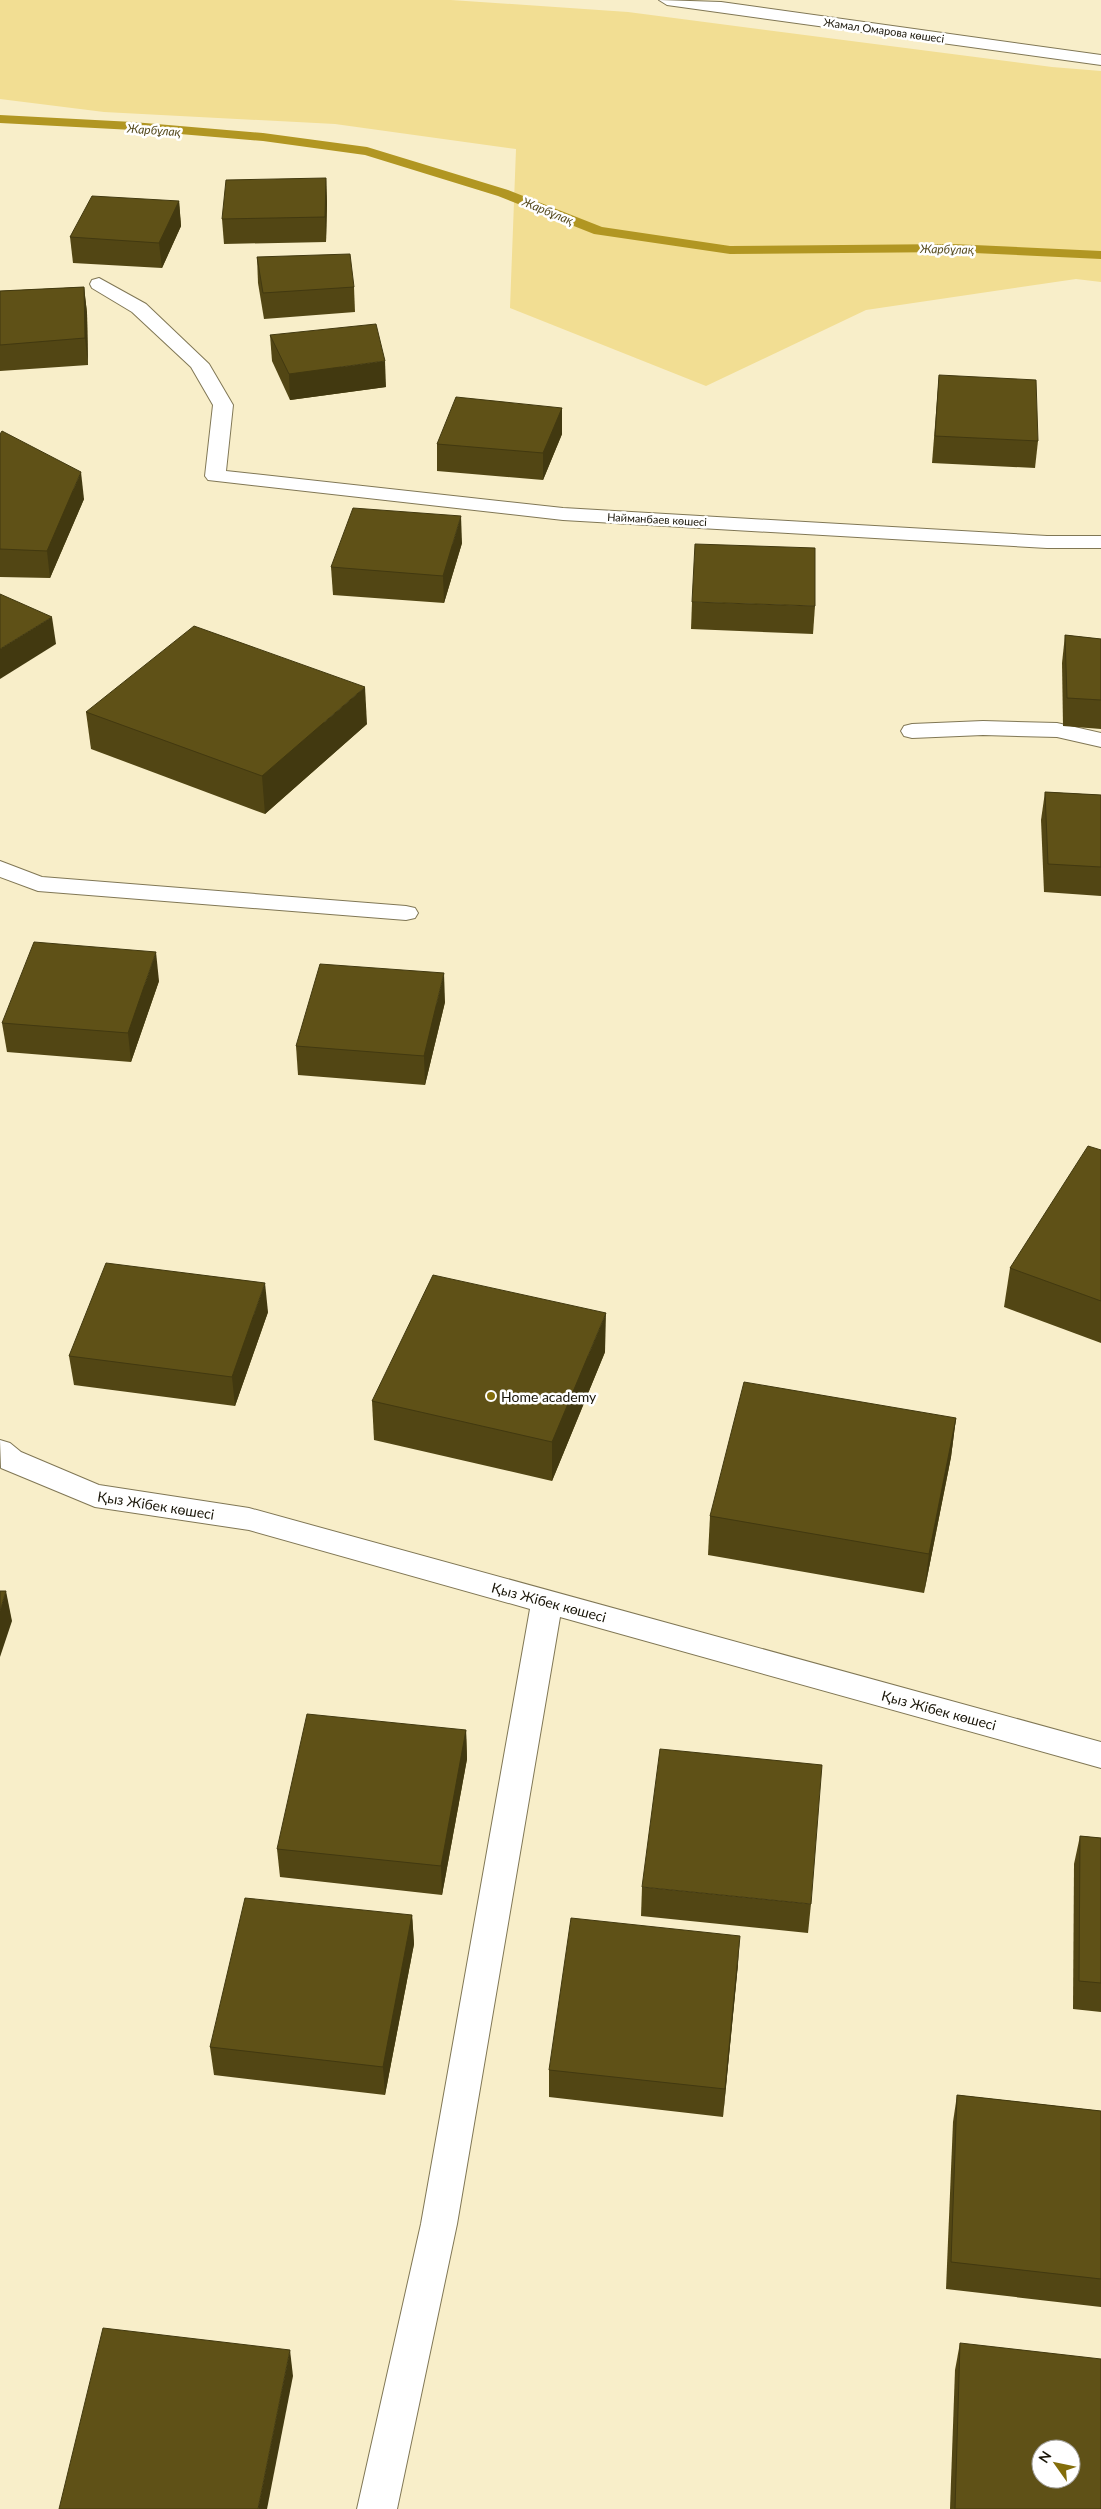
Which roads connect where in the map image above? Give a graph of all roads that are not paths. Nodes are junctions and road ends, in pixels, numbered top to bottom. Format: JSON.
{"nodes":[{"id":1,"x":667,"y":0,"type":"edge"},
{"id":2,"x":1101,"y":60,"type":"edge"},
{"id":3,"x":99,"y":284,"type":"dead end"},
{"id":4,"x":1101,"y":542,"type":"edge"},
{"id":5,"x":912,"y":730,"type":"dead end"},
{"id":6,"x":1101,"y":740,"type":"edge"},
{"id":7,"x":0,"y":868,"type":"edge"},
{"id":8,"x":406,"y":913,"type":"dead end"},
{"id":9,"x":0,"y":1451,"type":"edge"},
{"id":10,"x":547,"y":1602,"type":"junction"},
{"id":11,"x":1101,"y":1755,"type":"edge"},
{"id":12,"x":377,"y":2509,"type":"edge"}],
"edges":[{"from":1,"to":2,"type":"street","name":"Жамал Омарова көшесі"},
{"from":3,"to":4,"type":"street","name":"Найманбаев көшесі"},
{"from":5,"to":6,"type":"street"},
{"from":7,"to":8,"type":"street"},
{"from":9,"to":10,"type":"street","name":"Қыз Жібек көшесі"},
{"from":10,"to":11,"type":"street","name":"Қыз Жібек көшесі"},
{"from":10,"to":12,"type":"street"}]}
